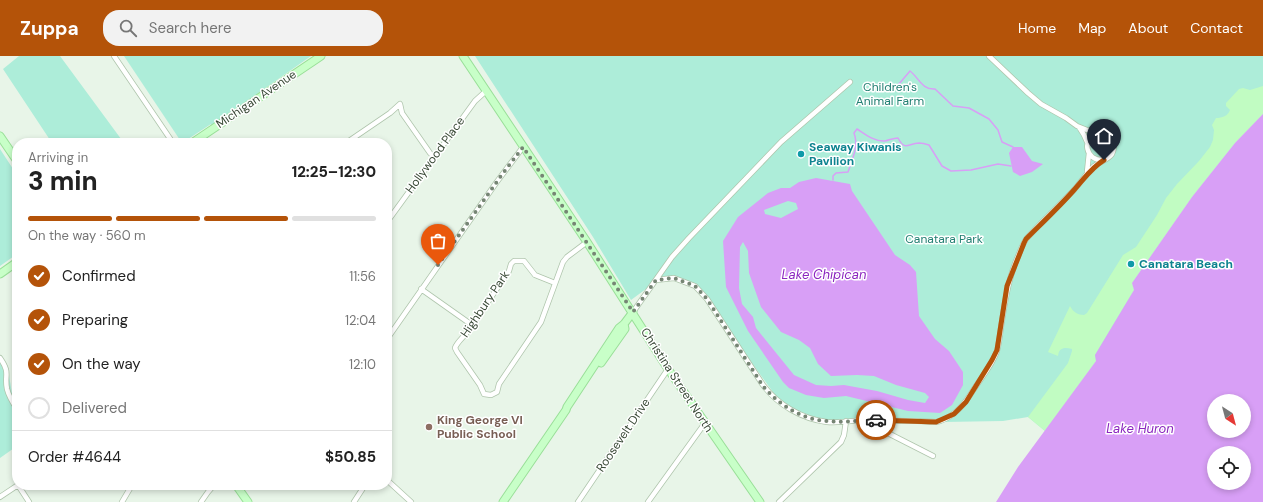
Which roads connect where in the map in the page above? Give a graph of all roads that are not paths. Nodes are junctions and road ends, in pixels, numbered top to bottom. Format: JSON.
{"nodes":[{"id":1,"x":114,"y":56,"type":"edge"},
{"id":2,"x":321,"y":56,"type":"edge"},
{"id":3,"x":462,"y":56,"type":"edge"},
{"id":4,"x":989,"y":56,"type":"edge"},
{"id":5,"x":850,"y":82,"type":"dead end"},
{"id":6,"x":486,"y":91,"type":"junction"},
{"id":7,"x":1077,"y":126,"type":"junction"},
{"id":8,"x":1097,"y":134,"type":"junction"},
{"id":9,"x":0,"y":136,"type":"edge"},
{"id":10,"x":170,"y":138,"type":"edge"},
{"id":11,"x":199,"y":138,"type":"edge"},
{"id":12,"x":353,"y":138,"type":"edge"},
{"id":13,"x":1088,"y":144,"type":"junction"},
{"id":14,"x":523,"y":147,"type":"junction"},
{"id":15,"x":1088,"y":152,"type":"junction"},
{"id":16,"x":12,"y":154,"type":"edge"},
{"id":17,"x":434,"y":157,"type":"junction"},
{"id":18,"x":1104,"y":160,"type":"junction"},
{"id":19,"x":1087,"y":173,"type":"junction"},
{"id":20,"x":392,"y":215,"type":"edge"},
{"id":21,"x":587,"y":242,"type":"junction"},
{"id":22,"x":12,"y":266,"type":"edge"},
{"id":23,"x":0,"y":274,"type":"edge"},
{"id":24,"x":656,"y":280,"type":"junction"},
{"id":25,"x":555,"y":283,"type":"junction"},
{"id":26,"x":421,"y":289,"type":"junction"},
{"id":27,"x":633,"y":312,"type":"junction"},
{"id":28,"x":472,"y":325,"type":"junction"},
{"id":29,"x":392,"y":332,"type":"edge"},
{"id":30,"x":0,"y":358,"type":"edge"},
{"id":31,"x":668,"y":369,"type":"junction"},
{"id":32,"x":12,"y":400,"type":"edge"},
{"id":33,"x":869,"y":420,"type":"junction"},
{"id":34,"x":846,"y":421,"type":"junction"},
{"id":35,"x":705,"y":423,"type":"junction"},
{"id":36,"x":933,"y":456,"type":"dead end"},
{"id":37,"x":392,"y":485,"type":"edge"},
{"id":38,"x":12,"y":489,"type":"edge"},
{"id":39,"x":21,"y":490,"type":"edge"},
{"id":40,"x":129,"y":490,"type":"edge"},
{"id":41,"x":210,"y":490,"type":"edge"},
{"id":42,"x":240,"y":490,"type":"edge"},
{"id":43,"x":362,"y":490,"type":"edge"},
{"id":44,"x":0,"y":497,"type":"edge"},
{"id":45,"x":29,"y":502,"type":"edge"},
{"id":46,"x":122,"y":502,"type":"edge"},
{"id":47,"x":202,"y":502,"type":"edge"},
{"id":48,"x":248,"y":502,"type":"edge"},
{"id":49,"x":354,"y":502,"type":"edge"},
{"id":50,"x":411,"y":502,"type":"edge"},
{"id":51,"x":503,"y":502,"type":"edge"},
{"id":52,"x":578,"y":502,"type":"edge"},
{"id":53,"x":648,"y":502,"type":"edge"},
{"id":54,"x":760,"y":502,"type":"edge"},
{"id":55,"x":780,"y":502,"type":"edge"}],
"edges":[{"from":1,"to":10,"type":"street"},
{"from":2,"to":11,"type":"main road","name":"Michigan Avenue"},
{"from":3,"to":6,"type":"main road","name":"Christina Street North"},
{"from":4,"to":7,"type":"street"},
{"from":5,"to":24,"type":"street"},
{"from":6,"to":14,"type":"main road","name":"Christina Street North"},
{"from":6,"to":17,"type":"street","name":"Hollywood Place"},
{"from":7,"to":8,"type":"street"},
{"from":7,"to":13,"type":"street"},
{"from":8,"to":13,"type":"street"},
{"from":8,"to":18,"type":"street"},
{"from":9,"to":16,"type":"main road"},
{"from":12,"to":17,"type":"street"},
{"from":13,"to":15,"type":"street"},
{"from":14,"to":21,"type":"main road","name":"Christina Street North"},
{"from":14,"to":26,"type":"street"},
{"from":15,"to":18,"type":"street"},
{"from":15,"to":19,"type":"street"},
{"from":17,"to":20,"type":"street","name":"Hollywood Place"},
{"from":18,"to":19,"type":"street"},
{"from":19,"to":33,"type":"street"},
{"from":21,"to":25,"type":"street","name":"Highbury Park"},
{"from":21,"to":27,"type":"main road","name":"Christina Street North"},
{"from":22,"to":23,"type":"main road"},
{"from":24,"to":27,"type":"street"},
{"from":24,"to":34,"type":"street"},
{"from":25,"to":28,"type":"street","name":"Highbury Park"},
{"from":25,"to":28,"type":"street","name":"Highbury Park"},
{"from":26,"to":28,"type":"street"},
{"from":26,"to":29,"type":"street"},
{"from":27,"to":31,"type":"main road","name":"Christina Street North"},
{"from":27,"to":51,"type":"main road"},
{"from":30,"to":32,"type":"street"},
{"from":31,"to":35,"type":"main road","name":"Christina Street North"},
{"from":31,"to":52,"type":"street","name":"Roosevelt Drive"},
{"from":33,"to":34,"type":"street"},
{"from":33,"to":36,"type":"street"},
{"from":34,"to":55,"type":"street"},
{"from":35,"to":53,"type":"street"},
{"from":35,"to":54,"type":"main road","name":"Christina Street North"},
{"from":37,"to":50,"type":"street"},
{"from":38,"to":44,"type":"street"},
{"from":39,"to":45,"type":"street"},
{"from":40,"to":46,"type":"street"},
{"from":41,"to":47,"type":"street"},
{"from":42,"to":48,"type":"main road"},
{"from":43,"to":49,"type":"street"}]}
